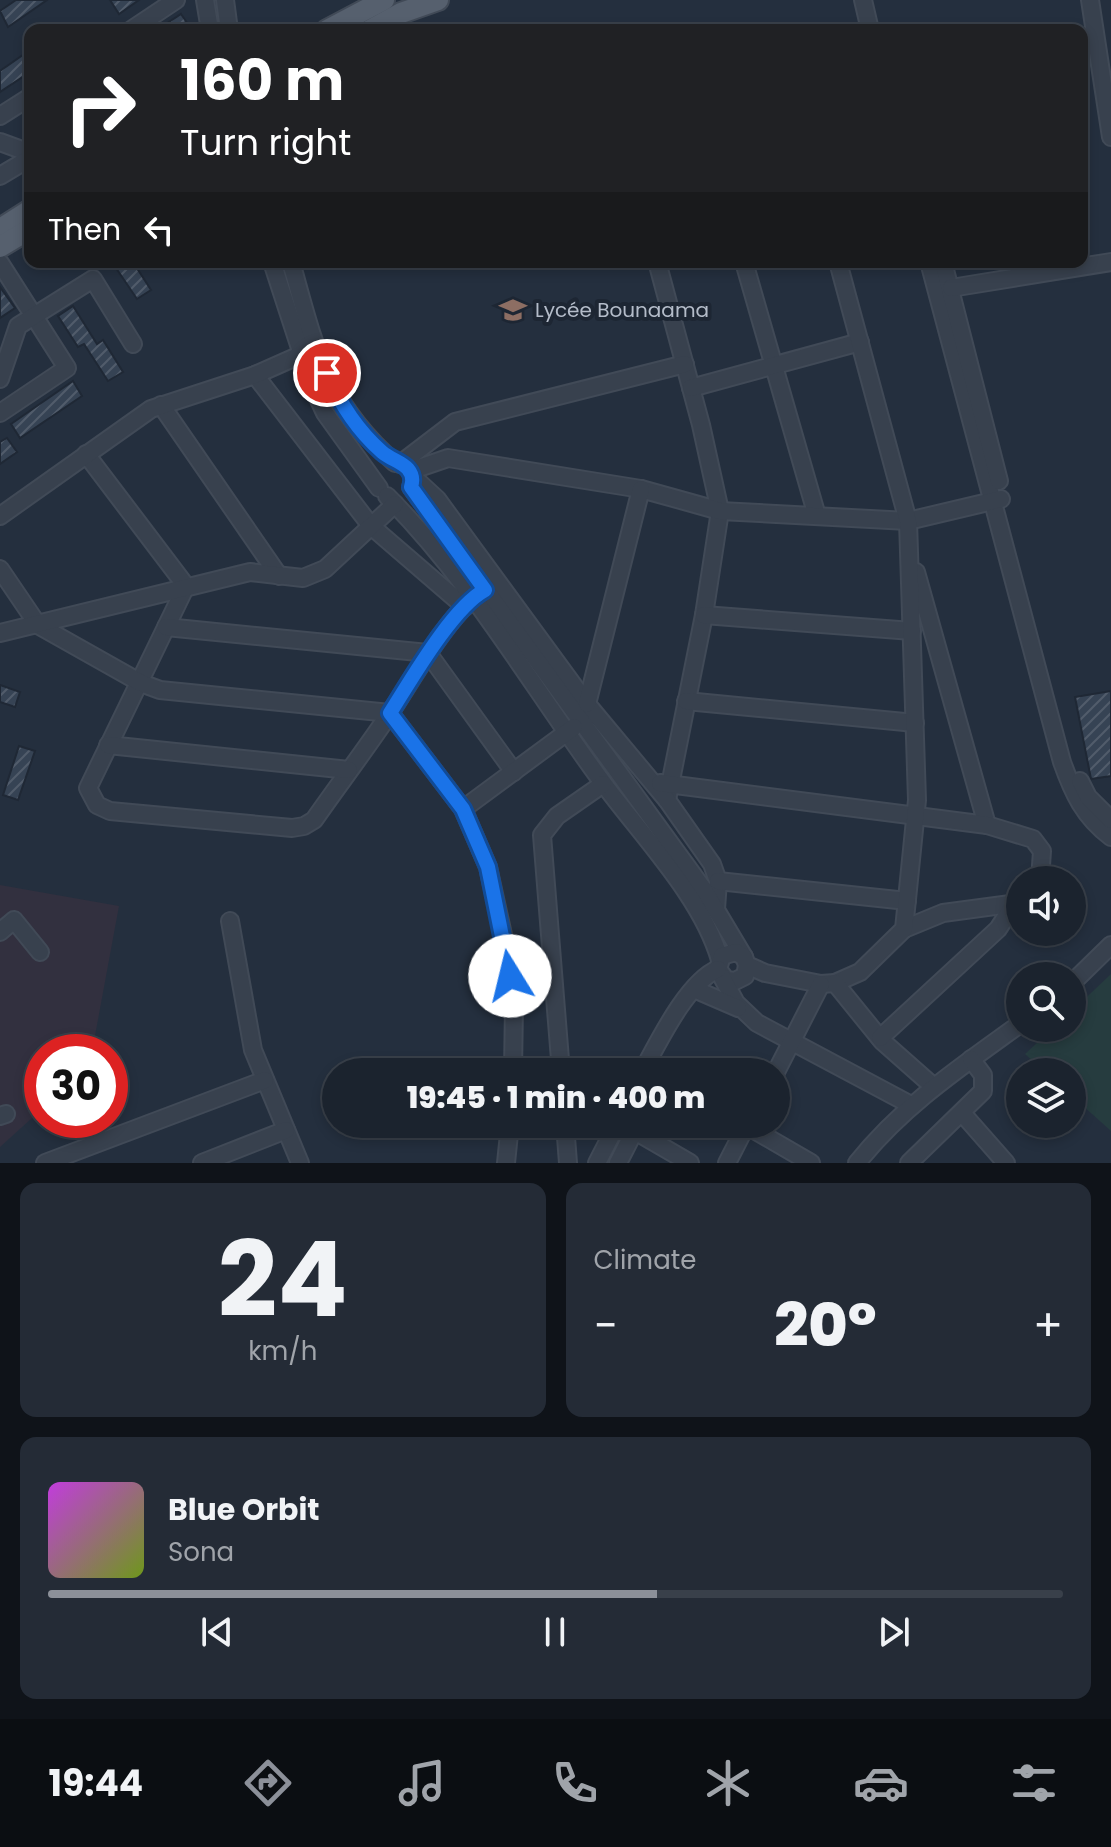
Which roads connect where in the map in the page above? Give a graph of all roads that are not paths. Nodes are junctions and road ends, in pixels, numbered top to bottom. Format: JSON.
{"nodes":[{"id":1,"x":176,"y":0,"type":"edge"},
{"id":2,"x":205,"y":0,"type":"edge"},
{"id":3,"x":225,"y":0,"type":"edge"},
{"id":4,"x":384,"y":0,"type":"edge"},
{"id":5,"x":438,"y":0,"type":"edge"},
{"id":6,"x":863,"y":0,"type":"edge"},
{"id":7,"x":875,"y":0,"type":"edge"},
{"id":8,"x":1090,"y":0,"type":"edge"},
{"id":9,"x":140,"y":24,"type":"edge"},
{"id":10,"x":209,"y":24,"type":"edge"},
{"id":11,"x":228,"y":24,"type":"edge"},
{"id":12,"x":338,"y":24,"type":"edge"},
{"id":13,"x":381,"y":24,"type":"edge"},
{"id":14,"x":869,"y":24,"type":"edge"},
{"id":15,"x":879,"y":24,"type":"edge"},
{"id":16,"x":24,"y":101,"type":"edge"},
{"id":17,"x":0,"y":116,"type":"edge"},
{"id":18,"x":1110,"y":119,"type":"edge"},
{"id":19,"x":1111,"y":137,"type":"edge"},
{"id":20,"x":0,"y":142,"type":"edge"},
{"id":21,"x":24,"y":152,"type":"edge"},
{"id":22,"x":24,"y":159,"type":"edge"},
{"id":23,"x":0,"y":176,"type":"edge"},
{"id":24,"x":24,"y":214,"type":"edge"},
{"id":25,"x":0,"y":229,"type":"edge"},
{"id":26,"x":24,"y":233,"type":"edge"},
{"id":27,"x":0,"y":247,"type":"edge"},
{"id":28,"x":1111,"y":262,"type":"edge"},
{"id":29,"x":0,"y":263,"type":"edge"},
{"id":30,"x":1088,"y":266,"type":"edge"},
{"id":31,"x":274,"y":268,"type":"edge"},
{"id":32,"x":292,"y":268,"type":"edge"},
{"id":33,"x":659,"y":268,"type":"edge"},
{"id":34,"x":746,"y":268,"type":"edge"},
{"id":35,"x":840,"y":268,"type":"edge"},
{"id":36,"x":931,"y":268,"type":"edge"},
{"id":37,"x":945,"y":268,"type":"edge"},
{"id":38,"x":1074,"y":268,"type":"edge"},
{"id":39,"x":951,"y":288,"type":"junction"},
{"id":40,"x":33,"y":316,"type":"junction"},
{"id":41,"x":860,"y":342,"type":"junction"},
{"id":42,"x":133,"y":344,"type":"dead end"},
{"id":43,"x":308,"y":351,"type":"junction"},
{"id":44,"x":685,"y":364,"type":"junction"},
{"id":45,"x":774,"y":366,"type":"junction"},
{"id":46,"x":255,"y":375,"type":"junction"},
{"id":47,"x":0,"y":379,"type":"edge"},
{"id":48,"x":691,"y":388,"type":"junction"},
{"id":49,"x":161,"y":405,"type":"junction"},
{"id":50,"x":0,"y":413,"type":"edge"},
{"id":51,"x":86,"y":454,"type":"junction"},
{"id":52,"x":406,"y":472,"type":"junction"},
{"id":53,"x":641,"y":489,"type":"junction"},
{"id":54,"x":387,"y":496,"type":"junction"},
{"id":55,"x":999,"y":500,"type":"junction"},
{"id":56,"x":720,"y":511,"type":"junction"},
{"id":57,"x":0,"y":516,"type":"edge"},
{"id":58,"x":817,"y":516,"type":"junction"},
{"id":59,"x":908,"y":521,"type":"junction"},
{"id":60,"x":371,"y":526,"type":"junction"},
{"id":61,"x":909,"y":548,"type":"junction"},
{"id":62,"x":0,"y":569,"type":"edge"},
{"id":63,"x":279,"y":576,"type":"junction"},
{"id":64,"x":186,"y":586,"type":"junction"},
{"id":65,"x":474,"y":598,"type":"junction"},
{"id":66,"x":704,"y":615,"type":"junction"},
{"id":67,"x":38,"y":625,"type":"junction"},
{"id":68,"x":166,"y":627,"type":"junction"},
{"id":69,"x":912,"y":631,"type":"junction"},
{"id":70,"x":0,"y":633,"type":"edge"},
{"id":71,"x":428,"y":653,"type":"junction"},
{"id":72,"x":141,"y":683,"type":"junction"},
{"id":73,"x":686,"y":701,"type":"junction"},
{"id":74,"x":587,"y":704,"type":"junction"},
{"id":75,"x":390,"y":713,"type":"junction"},
{"id":76,"x":581,"y":721,"type":"junction"},
{"id":77,"x":915,"y":723,"type":"junction"},
{"id":78,"x":566,"y":733,"type":"junction"},
{"id":79,"x":108,"y":745,"type":"junction"},
{"id":80,"x":349,"y":770,"type":"junction"},
{"id":81,"x":514,"y":772,"type":"junction"},
{"id":82,"x":603,"y":784,"type":"junction"},
{"id":83,"x":669,"y":793,"type":"junction"},
{"id":84,"x":463,"y":809,"type":"junction"},
{"id":85,"x":916,"y":814,"type":"junction"},
{"id":86,"x":1111,"y":820,"type":"edge"},
{"id":87,"x":987,"y":825,"type":"junction"},
{"id":88,"x":1111,"y":837,"type":"edge"},
{"id":89,"x":1043,"y":866,"type":"edge"},
{"id":90,"x":718,"y":881,"type":"junction"},
{"id":91,"x":907,"y":901,"type":"junction"},
{"id":92,"x":1006,"y":905,"type":"edge"},
{"id":93,"x":716,"y":909,"type":"junction"},
{"id":94,"x":1006,"y":918,"type":"edge"},
{"id":95,"x":230,"y":921,"type":"dead end"},
{"id":96,"x":904,"y":929,"type":"junction"},
{"id":97,"x":0,"y":932,"type":"edge"},
{"id":98,"x":1111,"y":945,"type":"edge"},
{"id":99,"x":40,"y":952,"type":"dead end"},
{"id":100,"x":720,"y":969,"type":"junction"},
{"id":101,"x":745,"y":969,"type":"junction"},
{"id":102,"x":1086,"y":969,"type":"edge"},
{"id":103,"x":828,"y":983,"type":"junction"},
{"id":104,"x":694,"y":989,"type":"junction"},
{"id":105,"x":743,"y":1010,"type":"junction"},
{"id":106,"x":1006,"y":1034,"type":"edge"},
{"id":107,"x":880,"y":1038,"type":"junction"},
{"id":108,"x":792,"y":1042,"type":"junction"},
{"id":109,"x":513,"y":1058,"type":"edge"},
{"id":110,"x":560,"y":1058,"type":"edge"},
{"id":111,"x":651,"y":1058,"type":"edge"},
{"id":112,"x":783,"y":1058,"type":"edge"},
{"id":113,"x":971,"y":1059,"type":"junction"},
{"id":114,"x":265,"y":1080,"type":"junction"},
{"id":115,"x":934,"y":1087,"type":"junction"},
{"id":116,"x":911,"y":1105,"type":"junction"},
{"id":117,"x":962,"y":1113,"type":"junction"},
{"id":118,"x":286,"y":1130,"type":"junction"},
{"id":119,"x":509,"y":1138,"type":"edge"},
{"id":120,"x":566,"y":1138,"type":"edge"},
{"id":121,"x":610,"y":1138,"type":"edge"},
{"id":122,"x":632,"y":1138,"type":"edge"},
{"id":123,"x":652,"y":1138,"type":"edge"},
{"id":124,"x":739,"y":1138,"type":"edge"},
{"id":125,"x":769,"y":1138,"type":"edge"},
{"id":126,"x":45,"y":1163,"type":"edge"},
{"id":127,"x":202,"y":1163,"type":"edge"},
{"id":128,"x":300,"y":1163,"type":"edge"},
{"id":129,"x":506,"y":1163,"type":"edge"},
{"id":130,"x":568,"y":1163,"type":"edge"},
{"id":131,"x":597,"y":1163,"type":"edge"},
{"id":132,"x":618,"y":1163,"type":"edge"},
{"id":133,"x":690,"y":1163,"type":"edge"},
{"id":134,"x":727,"y":1163,"type":"edge"},
{"id":135,"x":811,"y":1163,"type":"edge"},
{"id":136,"x":857,"y":1163,"type":"edge"},
{"id":137,"x":909,"y":1163,"type":"edge"},
{"id":138,"x":1006,"y":1163,"type":"edge"}],
"edges":[{"from":1,"to":9,"type":"street"},
{"from":2,"to":10,"type":"street"},
{"from":3,"to":11,"type":"street"},
{"from":4,"to":12,"type":"main road"},
{"from":5,"to":13,"type":"main road"},
{"from":6,"to":14,"type":"street"},
{"from":7,"to":15,"type":"street"},
{"from":8,"to":18,"type":"street"},
{"from":16,"to":17,"type":"street"},
{"from":18,"to":19,"type":"street"},
{"from":20,"to":21,"type":"street"},
{"from":22,"to":23,"type":"street"},
{"from":24,"to":25,"type":"main road"},
{"from":26,"to":27,"type":"main road"},
{"from":28,"to":30,"type":"street"},
{"from":29,"to":40,"type":"street"},
{"from":31,"to":43,"type":"street"},
{"from":32,"to":43,"type":"street"},
{"from":33,"to":44,"type":"street"},
{"from":34,"to":45,"type":"street"},
{"from":35,"to":41,"type":"street"},
{"from":36,"to":55,"type":"street"},
{"from":37,"to":39,"type":"street"},
{"from":38,"to":39,"type":"street"},
{"from":39,"to":55,"type":"street"},
{"from":40,"to":42,"type":"street"},
{"from":40,"to":47,"type":"street"},
{"from":40,"to":50,"type":"street"},
{"from":41,"to":45,"type":"street"},
{"from":41,"to":59,"type":"street"},
{"from":43,"to":46,"type":"street"},
{"from":43,"to":52,"type":"street"},
{"from":43,"to":54,"type":"street"},
{"from":44,"to":48,"type":"street"},
{"from":44,"to":52,"type":"street"},
{"from":45,"to":48,"type":"street"},
{"from":45,"to":58,"type":"street"},
{"from":46,"to":49,"type":"street"},
{"from":46,"to":60,"type":"street"},
{"from":48,"to":56,"type":"street"},
{"from":49,"to":51,"type":"street"},
{"from":49,"to":63,"type":"street"},
{"from":51,"to":57,"type":"street"},
{"from":51,"to":64,"type":"street"},
{"from":52,"to":53,"type":"street"},
{"from":52,"to":54,"type":"street"},
{"from":52,"to":54,"type":"street"},
{"from":52,"to":65,"type":"street"},
{"from":52,"to":74,"type":"street"},
{"from":53,"to":56,"type":"street"},
{"from":53,"to":74,"type":"street"},
{"from":54,"to":60,"type":"street"},
{"from":54,"to":65,"type":"street"},
{"from":55,"to":59,"type":"street"},
{"from":55,"to":86,"type":"street"},
{"from":55,"to":88,"type":"street"},
{"from":56,"to":58,"type":"street"},
{"from":56,"to":66,"type":"street"},
{"from":58,"to":59,"type":"street"},
{"from":59,"to":61,"type":"street"},
{"from":60,"to":63,"type":"street"},
{"from":60,"to":65,"type":"street"},
{"from":61,"to":69,"type":"street"},
{"from":61,"to":87,"type":"street"},
{"from":62,"to":67,"type":"street"},
{"from":63,"to":64,"type":"street"},
{"from":64,"to":67,"type":"street"},
{"from":64,"to":68,"type":"street"},
{"from":65,"to":71,"type":"street"},
{"from":65,"to":76,"type":"street"},
{"from":65,"to":78,"type":"street"},
{"from":66,"to":69,"type":"street"},
{"from":66,"to":73,"type":"street"},
{"from":67,"to":70,"type":"street"},
{"from":67,"to":72,"type":"street"},
{"from":68,"to":71,"type":"street"},
{"from":68,"to":72,"type":"street"},
{"from":69,"to":77,"type":"street"},
{"from":71,"to":75,"type":"street"},
{"from":71,"to":81,"type":"street"},
{"from":72,"to":75,"type":"street"},
{"from":72,"to":79,"type":"street"},
{"from":73,"to":77,"type":"street"},
{"from":73,"to":83,"type":"street"},
{"from":74,"to":83,"type":"street"},
{"from":75,"to":80,"type":"street"},
{"from":75,"to":84,"type":"street"},
{"from":76,"to":78,"type":"street"},
{"from":76,"to":93,"type":"street"},
{"from":77,"to":85,"type":"street"},
{"from":78,"to":81,"type":"street"},
{"from":78,"to":82,"type":"street"},
{"from":79,"to":80,"type":"street"},
{"from":79,"to":80,"type":"street"},
{"from":81,"to":84,"type":"street"},
{"from":82,"to":100,"type":"street"},
{"from":82,"to":110,"type":"street"},
{"from":83,"to":85,"type":"street"},
{"from":83,"to":90,"type":"street"},
{"from":84,"to":109,"type":"street"},
{"from":85,"to":87,"type":"street"},
{"from":85,"to":91,"type":"street"},
{"from":87,"to":89,"type":"street"},
{"from":90,"to":91,"type":"street"},
{"from":90,"to":93,"type":"street"},
{"from":91,"to":96,"type":"street"},
{"from":92,"to":96,"type":"street"},
{"from":93,"to":101,"type":"street"},
{"from":94,"to":107,"type":"street"},
{"from":95,"to":114,"type":"street"},
{"from":96,"to":103,"type":"street"},
{"from":97,"to":99,"type":"street"},
{"from":98,"to":102,"type":"street"},
{"from":100,"to":101,"type":"street"},
{"from":100,"to":101,"type":"street"},
{"from":100,"to":104,"type":"street"},
{"from":100,"to":105,"type":"street"},
{"from":101,"to":103,"type":"street"},
{"from":101,"to":105,"type":"street"},
{"from":103,"to":107,"type":"street"},
{"from":103,"to":108,"type":"street"},
{"from":104,"to":105,"type":"street"},
{"from":104,"to":111,"type":"street"},
{"from":105,"to":108,"type":"street"},
{"from":106,"to":113,"type":"street"},
{"from":107,"to":115,"type":"street"},
{"from":108,"to":112,"type":"street"},
{"from":108,"to":116,"type":"street"},
{"from":113,"to":115,"type":"street"},
{"from":113,"to":117,"type":"street"},
{"from":114,"to":118,"type":"street"},
{"from":114,"to":126,"type":"street"},
{"from":115,"to":116,"type":"street"},
{"from":116,"to":136,"type":"street"},
{"from":117,"to":137,"type":"street"},
{"from":117,"to":138,"type":"street"},
{"from":118,"to":127,"type":"street"},
{"from":118,"to":128,"type":"street"},
{"from":119,"to":129,"type":"street"},
{"from":120,"to":130,"type":"street"},
{"from":121,"to":131,"type":"street"},
{"from":122,"to":132,"type":"street"},
{"from":123,"to":133,"type":"street"},
{"from":124,"to":134,"type":"street"},
{"from":125,"to":135,"type":"street"}]}
